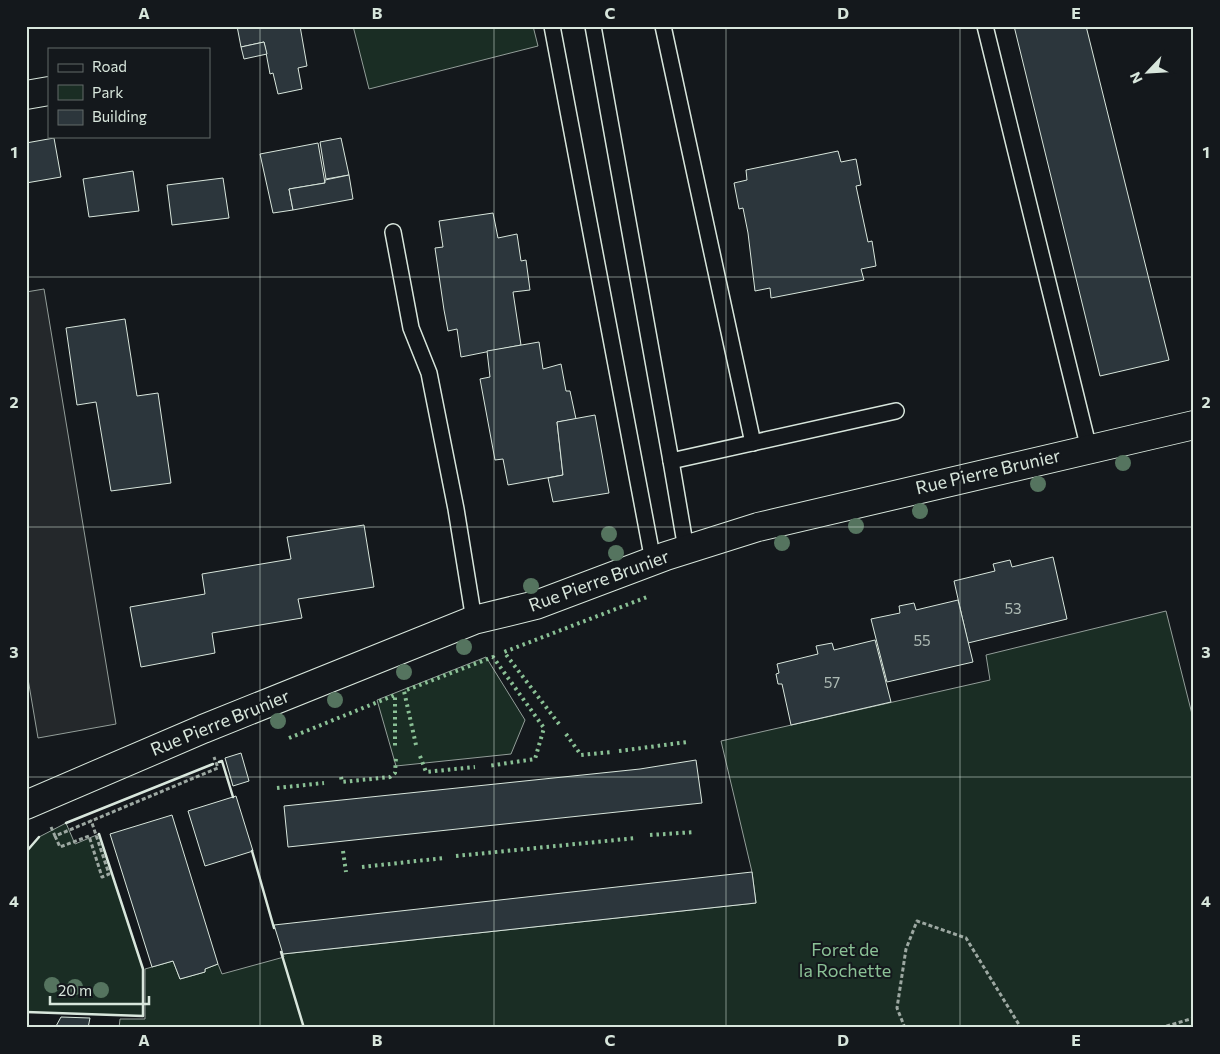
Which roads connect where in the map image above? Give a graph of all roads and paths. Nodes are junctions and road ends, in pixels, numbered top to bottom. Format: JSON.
{"nodes":[{"id":1,"x":552,"y":26,"type":"edge"},
{"id":2,"x":593,"y":26,"type":"edge"},
{"id":3,"x":663,"y":26,"type":"edge"},
{"id":4,"x":985,"y":26,"type":"edge"},
{"id":5,"x":48,"y":91,"type":"edge"},
{"id":6,"x":26,"y":94,"type":"edge"},
{"id":7,"x":394,"y":232,"type":"dead end"},
{"id":8,"x":896,"y":411,"type":"dead end"},
{"id":9,"x":1194,"y":425,"type":"edge"},
{"id":10,"x":752,"y":443,"type":"junction"},
{"id":11,"x":1089,"y":449,"type":"junction"},
{"id":12,"x":672,"y":461,"type":"junction"},
{"id":13,"x":686,"y":549,"type":"junction"},
{"id":14,"x":653,"y":561,"type":"junction"},
{"id":15,"x":474,"y":620,"type":"junction"},
{"id":16,"x":213,"y":755,"type":"dead end"},
{"id":17,"x":26,"y":805,"type":"edge"},
{"id":18,"x":91,"y":820,"type":"junction"},
{"id":19,"x":50,"y":824,"type":"dead end"},
{"id":20,"x":55,"y":836,"type":"junction"},
{"id":21,"x":1194,"y":1018,"type":"edge"},
{"id":22,"x":905,"y":1028,"type":"edge"},
{"id":23,"x":1021,"y":1028,"type":"edge"},
{"id":24,"x":1160,"y":1028,"type":"edge"}],
"edges":[{"from":1,"to":14,"type":"lane"},
{"from":2,"to":12,"type":"lane"},
{"from":3,"to":10,"type":"lane"},
{"from":4,"to":11,"type":"lane"},
{"from":5,"to":6,"type":"street"},
{"from":7,"to":15,"type":"lane"},
{"from":8,"to":10,"type":"lane"},
{"from":9,"to":11,"type":"street","name":"Rue Pierre Brunier"},
{"from":10,"to":12,"type":"lane"},
{"from":11,"to":13,"type":"street","name":"Rue Pierre Brunier"},
{"from":12,"to":13,"type":"lane"},
{"from":13,"to":14,"type":"street","name":"Rue Pierre Brunier"},
{"from":14,"to":15,"type":"street","name":"Rue Pierre Brunier"},
{"from":15,"to":17,"type":"street","name":"Rue Pierre Brunier"},
{"from":16,"to":18,"type":"path"},
{"from":18,"to":20,"type":"path"},
{"from":18,"to":20,"type":"path"},
{"from":19,"to":20,"type":"path"},
{"from":21,"to":24,"type":"path"},
{"from":22,"to":23,"type":"path"}]}
